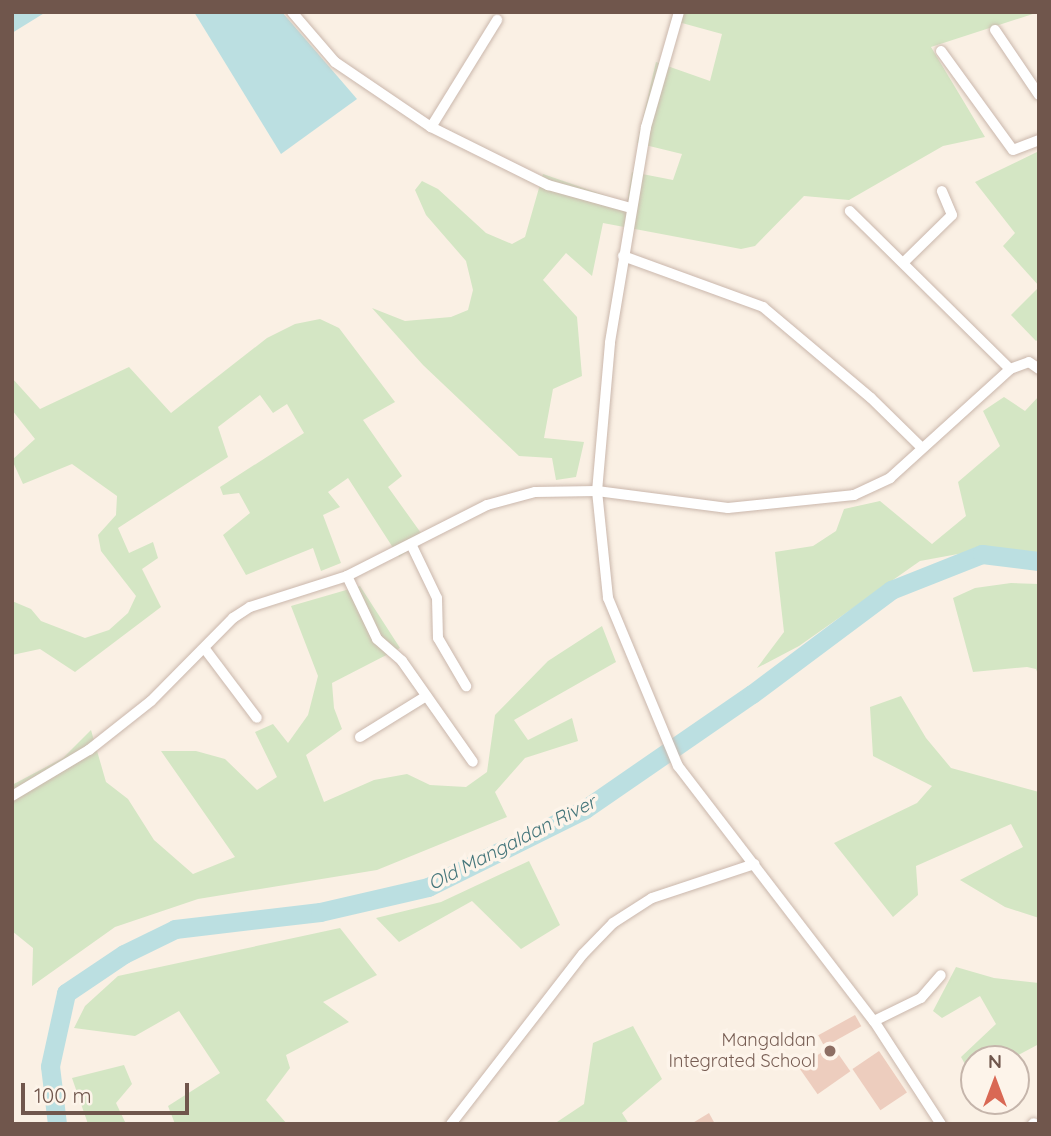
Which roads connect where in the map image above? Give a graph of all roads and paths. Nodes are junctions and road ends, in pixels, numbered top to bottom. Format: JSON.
{"nodes":[{"id":1,"x":292,"y":12,"type":"edge"},
{"id":2,"x":679,"y":12,"type":"edge"},
{"id":3,"x":497,"y":20,"type":"dead end"},
{"id":4,"x":995,"y":30,"type":"dead end"},
{"id":5,"x":941,"y":51,"type":"dead end"},
{"id":6,"x":1039,"y":95,"type":"edge"},
{"id":7,"x":431,"y":127,"type":"junction"},
{"id":8,"x":1039,"y":140,"type":"edge"},
{"id":9,"x":943,"y":191,"type":"dead end"},
{"id":10,"x":631,"y":208,"type":"junction"},
{"id":11,"x":850,"y":211,"type":"dead end"},
{"id":12,"x":624,"y":256,"type":"junction"},
{"id":13,"x":904,"y":262,"type":"junction"},
{"id":14,"x":1010,"y":369,"type":"junction"},
{"id":15,"x":1039,"y":369,"type":"edge"},
{"id":16,"x":921,"y":447,"type":"junction"},
{"id":17,"x":597,"y":491,"type":"junction"},
{"id":18,"x":411,"y":544,"type":"junction"},
{"id":19,"x":347,"y":576,"type":"junction"},
{"id":20,"x":205,"y":649,"type":"junction"},
{"id":21,"x":466,"y":686,"type":"dead end"},
{"id":22,"x":425,"y":696,"type":"junction"},
{"id":23,"x":257,"y":718,"type":"dead end"},
{"id":24,"x":360,"y":737,"type":"dead end"},
{"id":25,"x":473,"y":762,"type":"dead end"},
{"id":26,"x":12,"y":796,"type":"edge"},
{"id":27,"x":754,"y":864,"type":"junction"},
{"id":28,"x":941,"y":975,"type":"dead end"},
{"id":29,"x":874,"y":1021,"type":"junction"},
{"id":30,"x":451,"y":1124,"type":"edge"},
{"id":31,"x":941,"y":1124,"type":"edge"}],
"edges":[{"from":1,"to":7,"type":"street"},
{"from":2,"to":10,"type":"street"},
{"from":3,"to":7,"type":"street"},
{"from":4,"to":6,"type":"street"},
{"from":5,"to":8,"type":"street"},
{"from":7,"to":10,"type":"street"},
{"from":9,"to":13,"type":"street"},
{"from":10,"to":12,"type":"street"},
{"from":11,"to":13,"type":"street"},
{"from":12,"to":16,"type":"street"},
{"from":12,"to":17,"type":"street"},
{"from":13,"to":14,"type":"street"},
{"from":14,"to":15,"type":"street"},
{"from":14,"to":16,"type":"street"},
{"from":16,"to":17,"type":"street"},
{"from":17,"to":18,"type":"street"},
{"from":17,"to":27,"type":"street"},
{"from":18,"to":19,"type":"street"},
{"from":18,"to":21,"type":"street"},
{"from":19,"to":20,"type":"street"},
{"from":19,"to":22,"type":"street"},
{"from":20,"to":23,"type":"street"},
{"from":20,"to":26,"type":"street"},
{"from":22,"to":24,"type":"street"},
{"from":22,"to":25,"type":"street"},
{"from":27,"to":29,"type":"street"},
{"from":27,"to":30,"type":"street"},
{"from":28,"to":29,"type":"street"},
{"from":29,"to":31,"type":"street"}]}
